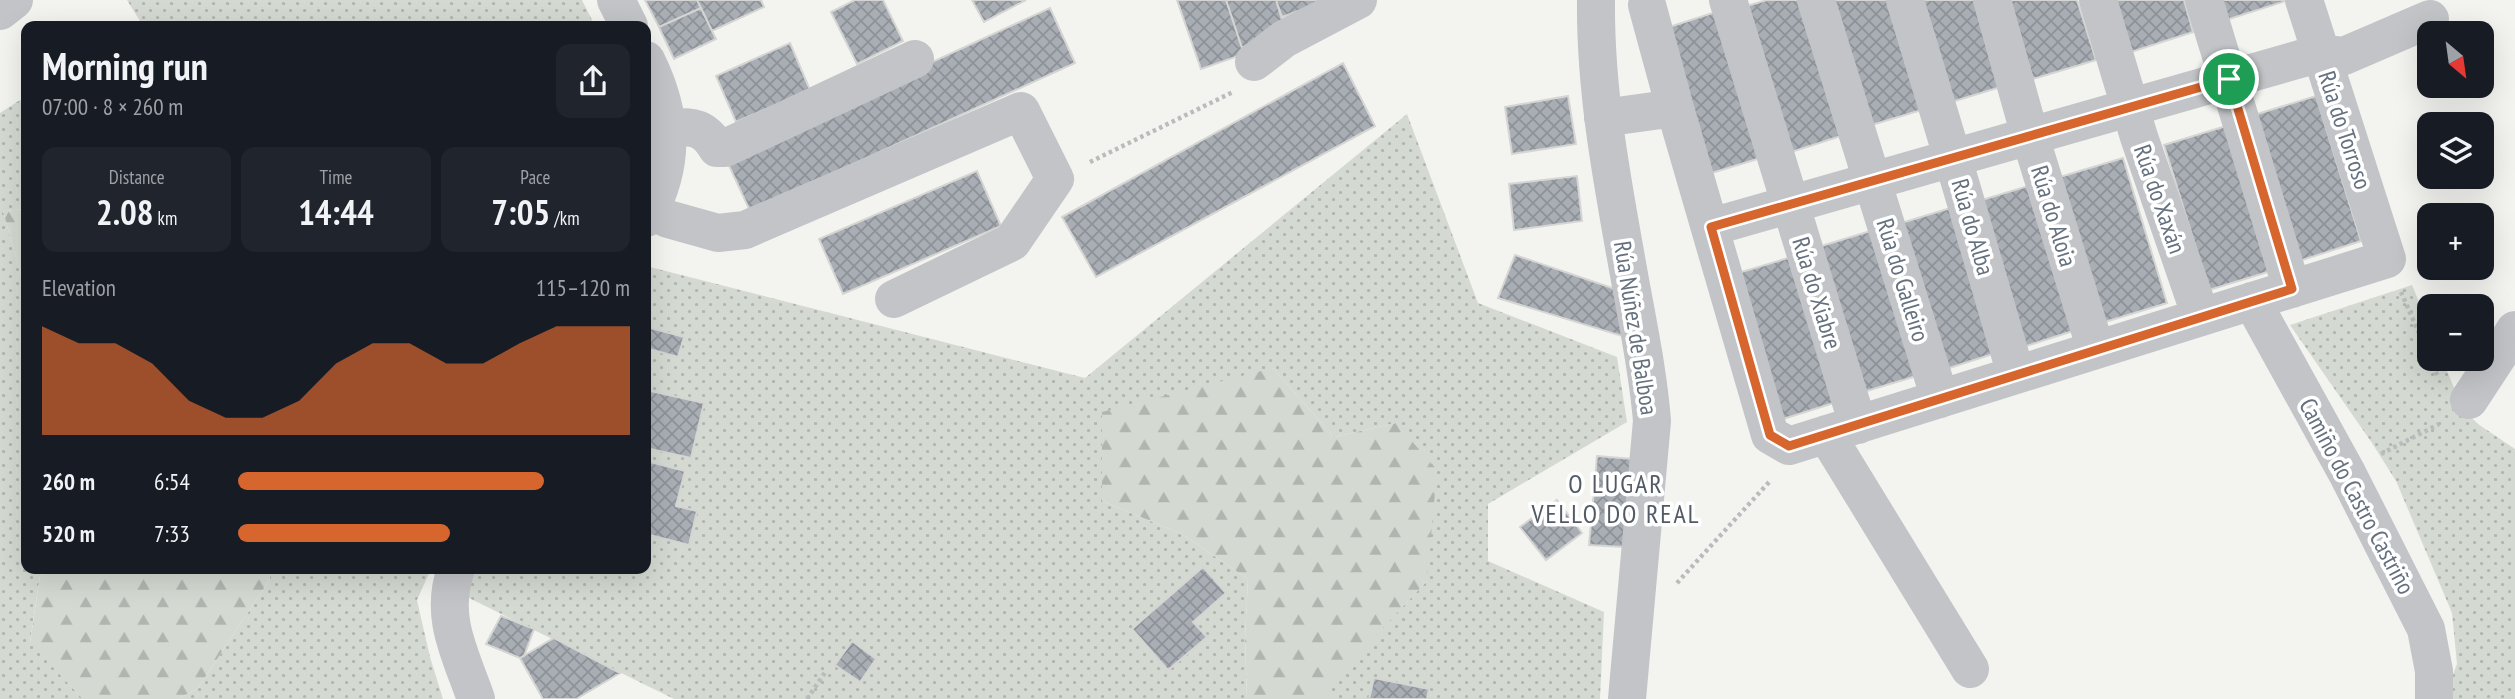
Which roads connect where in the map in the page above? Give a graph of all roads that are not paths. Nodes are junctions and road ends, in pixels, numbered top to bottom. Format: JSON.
{"nodes":[{"id":1,"x":14,"y":0,"type":"edge"},
{"id":2,"x":616,"y":0,"type":"edge"},
{"id":3,"x":1358,"y":0,"type":"edge"},
{"id":4,"x":1596,"y":0,"type":"edge"},
{"id":5,"x":1728,"y":0,"type":"edge"},
{"id":6,"x":1816,"y":0,"type":"edge"},
{"id":7,"x":1905,"y":0,"type":"edge"},
{"id":8,"x":1992,"y":0,"type":"edge"},
{"id":9,"x":2098,"y":0,"type":"edge"},
{"id":10,"x":2204,"y":0,"type":"edge"},
{"id":11,"x":2304,"y":0,"type":"edge"},
{"id":12,"x":1647,"y":5,"type":"dead end"},
{"id":13,"x":0,"y":11,"type":"edge"},
{"id":14,"x":2430,"y":19,"type":"dead end"},
{"id":15,"x":626,"y":21,"type":"edge"},
{"id":16,"x":2321,"y":53,"type":"junction"},
{"id":17,"x":915,"y":59,"type":"dead end"},
{"id":18,"x":651,"y":70,"type":"edge"},
{"id":19,"x":1249,"y":74,"type":"road end"},
{"id":20,"x":2229,"y":79,"type":"junction"},
{"id":21,"x":2130,"y":107,"type":"junction"},
{"id":22,"x":1675,"y":108,"type":"junction"},
{"id":23,"x":1603,"y":118,"type":"junction"},
{"id":24,"x":667,"y":127,"type":"junction"},
{"id":25,"x":2030,"y":136,"type":"junction"},
{"id":26,"x":1953,"y":158,"type":"junction"},
{"id":27,"x":1873,"y":181,"type":"junction"},
{"id":28,"x":1790,"y":205,"type":"junction"},
{"id":29,"x":651,"y":206,"type":"edge"},
{"id":30,"x":651,"y":215,"type":"edge"},
{"id":31,"x":1711,"y":227,"type":"junction"},
{"id":32,"x":2292,"y":289,"type":"junction"},
{"id":33,"x":894,"y":299,"type":"dead end"},
{"id":34,"x":2252,"y":301,"type":"junction"},
{"id":35,"x":2201,"y":317,"type":"junction"},
{"id":36,"x":2515,"y":330,"type":"edge"},
{"id":37,"x":2096,"y":350,"type":"junction"},
{"id":38,"x":2013,"y":376,"type":"junction"},
{"id":39,"x":1940,"y":399,"type":"junction"},
{"id":40,"x":2469,"y":400,"type":"road end"},
{"id":41,"x":1842,"y":430,"type":"junction"},
{"id":42,"x":454,"y":574,"type":"edge"},
{"id":43,"x":1970,"y":669,"type":"dead end"},
{"id":44,"x":476,"y":699,"type":"edge"},
{"id":45,"x":1627,"y":699,"type":"edge"},
{"id":46,"x":2434,"y":699,"type":"edge"}],
"edges":[{"from":1,"to":13,"type":"street"},
{"from":2,"to":15,"type":"street"},
{"from":3,"to":19,"type":"street"},
{"from":4,"to":23,"type":"street","name":"Rúa Núñez de Balboa"},
{"from":5,"to":28,"type":"street","name":"Rúa do Xiabre"},
{"from":6,"to":27,"type":"street","name":"Rúa do Galleiro"},
{"from":7,"to":26,"type":"street","name":"Rúa do Alba"},
{"from":8,"to":25,"type":"street","name":"Rúa do Aloia"},
{"from":9,"to":21,"type":"street","name":"Rúa do Xaxán"},
{"from":10,"to":20,"type":"street"},
{"from":11,"to":16,"type":"street","name":"Rúa do Torroso"},
{"from":12,"to":22,"type":"street"},
{"from":14,"to":16,"type":"street"},
{"from":16,"to":20,"type":"street"},
{"from":16,"to":32,"type":"street","name":"Rúa do Torroso"},
{"from":17,"to":24,"type":"street"},
{"from":18,"to":24,"type":"street"},
{"from":20,"to":21,"type":"street"},
{"from":20,"to":32,"type":"street"},
{"from":21,"to":25,"type":"street"},
{"from":21,"to":35,"type":"street","name":"Rúa do Xaxán"},
{"from":22,"to":23,"type":"street"},
{"from":22,"to":31,"type":"street"},
{"from":23,"to":45,"type":"street","name":"Rúa Núñez de Balboa"},
{"from":24,"to":29,"type":"street"},
{"from":25,"to":26,"type":"street"},
{"from":25,"to":37,"type":"street","name":"Rúa do Aloia"},
{"from":26,"to":27,"type":"street"},
{"from":26,"to":38,"type":"street","name":"Rúa do Alba"},
{"from":27,"to":28,"type":"street"},
{"from":27,"to":39,"type":"street","name":"Rúa do Galleiro"},
{"from":28,"to":31,"type":"street"},
{"from":28,"to":41,"type":"street","name":"Rúa do Xiabre"},
{"from":30,"to":33,"type":"street"},
{"from":31,"to":41,"type":"street"},
{"from":32,"to":34,"type":"street"},
{"from":34,"to":35,"type":"street"},
{"from":34,"to":46,"type":"street","name":"Camiño do Castro Castriño"},
{"from":35,"to":37,"type":"street"},
{"from":36,"to":40,"type":"street"},
{"from":37,"to":38,"type":"street"},
{"from":38,"to":39,"type":"street"},
{"from":39,"to":41,"type":"street"},
{"from":41,"to":43,"type":"street"},
{"from":42,"to":44,"type":"street"}]}
